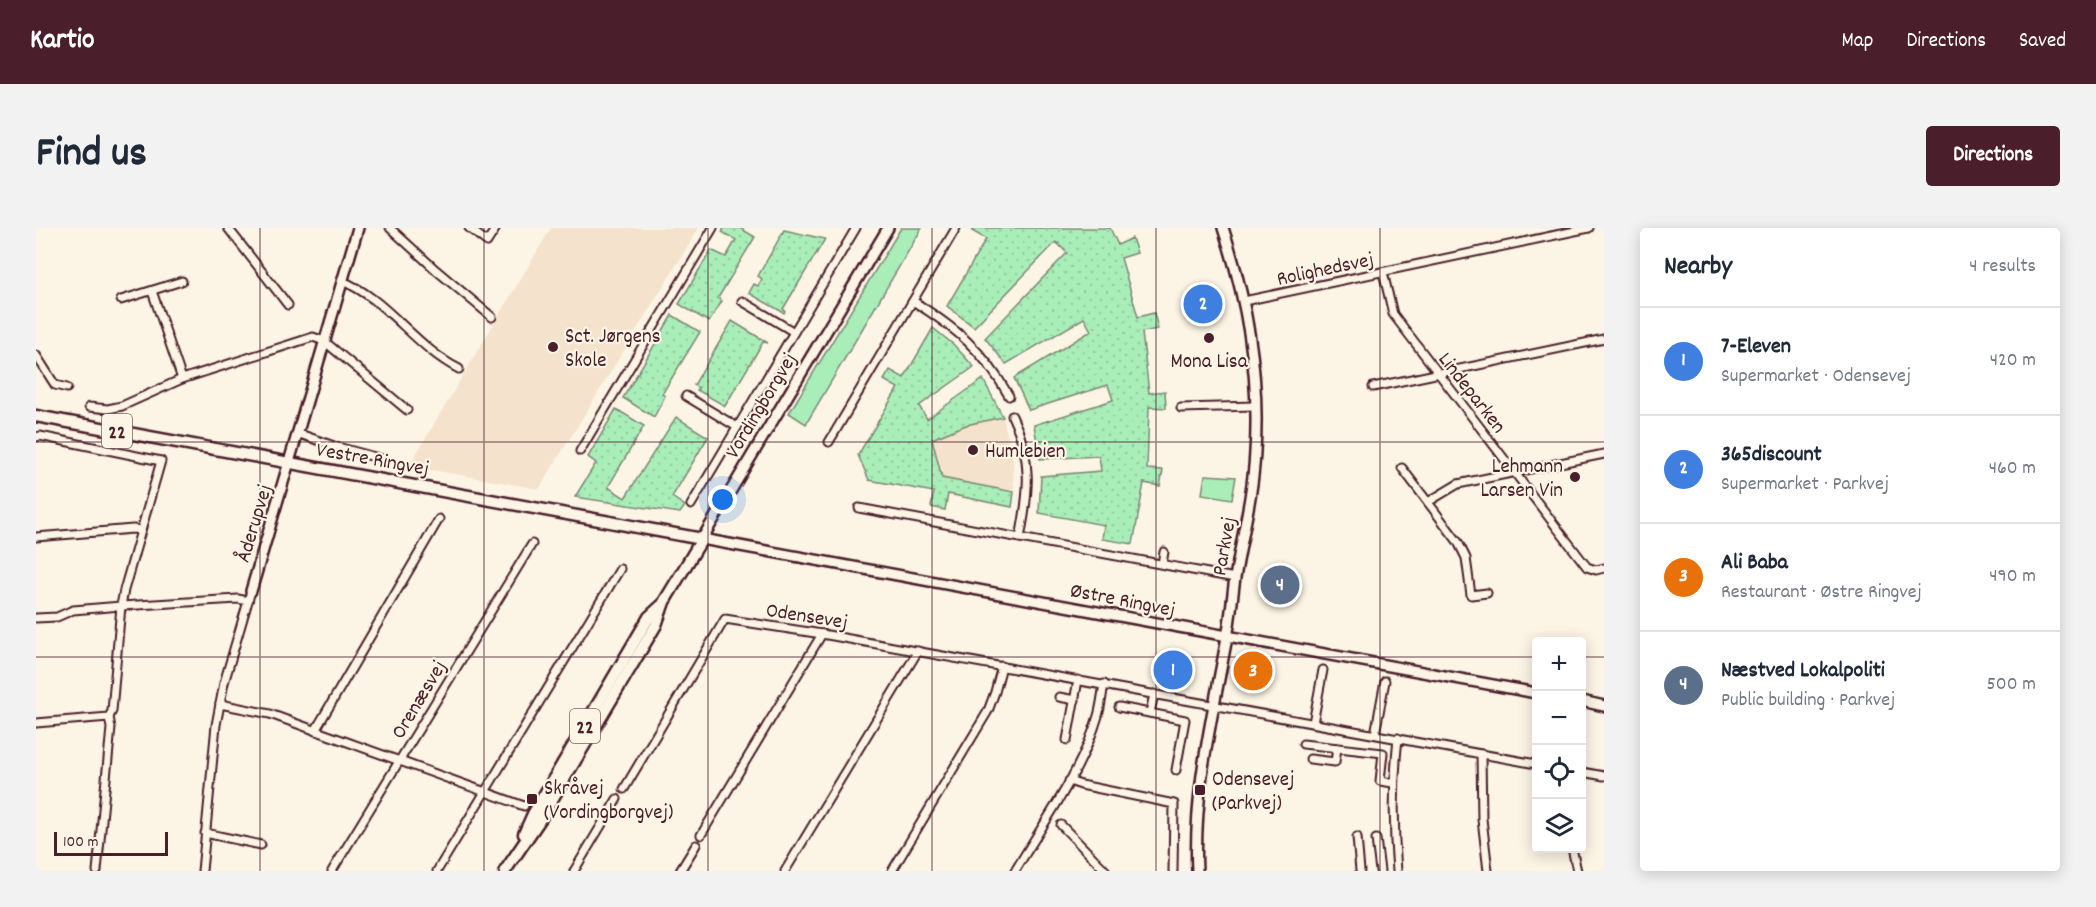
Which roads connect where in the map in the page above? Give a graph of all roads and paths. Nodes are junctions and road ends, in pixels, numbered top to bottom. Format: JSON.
{"nodes":[{"id":1,"x":228,"y":228,"type":"edge"},
{"id":2,"x":358,"y":228,"type":"edge"},
{"id":3,"x":390,"y":228,"type":"edge"},
{"id":4,"x":469,"y":228,"type":"edge"},
{"id":5,"x":496,"y":228,"type":"edge"},
{"id":6,"x":713,"y":228,"type":"edge"},
{"id":7,"x":856,"y":228,"type":"edge"},
{"id":8,"x":888,"y":228,"type":"edge"},
{"id":9,"x":956,"y":228,"type":"edge"},
{"id":10,"x":1223,"y":228,"type":"edge"},
{"id":11,"x":1589,"y":228,"type":"edge"},
{"id":12,"x":1383,"y":272,"type":"junction"},
{"id":13,"x":182,"y":281,"type":"dead end"},
{"id":14,"x":342,"y":281,"type":"junction"},
{"id":15,"x":152,"y":291,"type":"junction"},
{"id":16,"x":121,"y":300,"type":"dead end"},
{"id":17,"x":742,"y":301,"type":"dead end"},
{"id":18,"x":913,"y":301,"type":"junction"},
{"id":19,"x":1244,"y":301,"type":"junction"},
{"id":20,"x":288,"y":305,"type":"dead end"},
{"id":21,"x":492,"y":317,"type":"dead end"},
{"id":22,"x":794,"y":332,"type":"junction"},
{"id":23,"x":1604,"y":339,"type":"edge"},
{"id":24,"x":324,"y":341,"type":"junction"},
{"id":25,"x":36,"y":355,"type":"edge"},
{"id":26,"x":459,"y":369,"type":"dead end"},
{"id":27,"x":1439,"y":374,"type":"junction"},
{"id":28,"x":182,"y":379,"type":"junction"},
{"id":29,"x":1373,"y":387,"type":"dead end"},
{"id":30,"x":67,"y":388,"type":"dead end"},
{"id":31,"x":686,"y":396,"type":"dead end"},
{"id":32,"x":1009,"y":396,"type":"dead end"},
{"id":33,"x":1255,"y":406,"type":"junction"},
{"id":34,"x":89,"y":407,"type":"dead end"},
{"id":35,"x":1181,"y":408,"type":"dead end"},
{"id":36,"x":406,"y":410,"type":"dead end"},
{"id":37,"x":36,"y":416,"type":"edge"},
{"id":38,"x":1012,"y":416,"type":"dead end"},
{"id":39,"x":737,"y":427,"type":"junction"},
{"id":40,"x":297,"y":433,"type":"junction"},
{"id":41,"x":36,"y":438,"type":"edge"},
{"id":42,"x":829,"y":441,"type":"dead end"},
{"id":43,"x":580,"y":450,"type":"dead end"},
{"id":44,"x":1604,"y":454,"type":"edge"},
{"id":45,"x":386,"y":460,"type":"dead end"},
{"id":46,"x":289,"y":462,"type":"junction"},
{"id":47,"x":1402,"y":468,"type":"dead end"},
{"id":48,"x":1515,"y":473,"type":"junction"},
{"id":49,"x":1428,"y":502,"type":"junction"},
{"id":50,"x":691,"y":505,"type":"dead end"},
{"id":51,"x":859,"y":508,"type":"dead end"},
{"id":52,"x":440,"y":519,"type":"dead end"},
{"id":53,"x":141,"y":530,"type":"junction"},
{"id":54,"x":36,"y":537,"type":"edge"},
{"id":55,"x":1020,"y":538,"type":"junction"},
{"id":56,"x":702,"y":539,"type":"junction"},
{"id":57,"x":532,"y":544,"type":"dead end"},
{"id":58,"x":1164,"y":552,"type":"dead end"},
{"id":59,"x":1162,"y":564,"type":"junction"},
{"id":60,"x":1604,"y":568,"type":"edge"},
{"id":61,"x":620,"y":569,"type":"dead end"},
{"id":62,"x":1235,"y":578,"type":"junction"},
{"id":63,"x":1487,"y":593,"type":"dead end"},
{"id":64,"x":250,"y":596,"type":"junction"},
{"id":65,"x":121,"y":606,"type":"junction"},
{"id":66,"x":36,"y":618,"type":"edge"},
{"id":67,"x":822,"y":634,"type":"junction"},
{"id":68,"x":1227,"y":636,"type":"junction"},
{"id":69,"x":918,"y":651,"type":"junction"},
{"id":70,"x":1002,"y":666,"type":"junction"},
{"id":71,"x":1323,"y":670,"type":"dead end"},
{"id":72,"x":1078,"y":680,"type":"junction"},
{"id":73,"x":1385,"y":681,"type":"dead end"},
{"id":74,"x":1104,"y":684,"type":"junction"},
{"id":75,"x":1532,"y":692,"type":"edge"},
{"id":76,"x":1154,"y":694,"type":"junction"},
{"id":77,"x":1059,"y":697,"type":"dead end"},
{"id":78,"x":1075,"y":700,"type":"junction"},
{"id":79,"x":1586,"y":702,"type":"edge"},
{"id":80,"x":220,"y":704,"type":"junction"},
{"id":81,"x":1213,"y":705,"type":"junction"},
{"id":82,"x":1604,"y":706,"type":"edge"},
{"id":83,"x":1119,"y":707,"type":"dead end"},
{"id":84,"x":1150,"y":713,"type":"junction"},
{"id":85,"x":109,"y":717,"type":"junction"},
{"id":86,"x":36,"y":723,"type":"edge"},
{"id":87,"x":1313,"y":723,"type":"junction"},
{"id":88,"x":315,"y":731,"type":"junction"},
{"id":89,"x":1375,"y":734,"type":"junction"},
{"id":90,"x":1398,"y":738,"type":"junction"},
{"id":91,"x":1067,"y":740,"type":"dead end"},
{"id":92,"x":1303,"y":744,"type":"dead end"},
{"id":93,"x":1337,"y":748,"type":"junction"},
{"id":94,"x":1481,"y":754,"type":"junction"},
{"id":95,"x":1310,"y":759,"type":"dead end"},
{"id":96,"x":399,"y":761,"type":"junction"},
{"id":97,"x":1532,"y":763,"type":"edge"},
{"id":98,"x":1176,"y":770,"type":"dead end"},
{"id":99,"x":1586,"y":773,"type":"edge"},
{"id":100,"x":1604,"y":777,"type":"edge"},
{"id":101,"x":1069,"y":781,"type":"junction"},
{"id":102,"x":1394,"y":783,"type":"junction"},
{"id":103,"x":624,"y":789,"type":"dead end"},
{"id":104,"x":484,"y":792,"type":"junction"},
{"id":105,"x":617,"y":799,"type":"dead end"},
{"id":106,"x":524,"y":806,"type":"dead end"},
{"id":107,"x":1061,"y":825,"type":"dead end"},
{"id":108,"x":205,"y":833,"type":"junction"},
{"id":109,"x":701,"y":835,"type":"dead end"},
{"id":110,"x":1357,"y":837,"type":"dead end"},
{"id":111,"x":1376,"y":839,"type":"dead end"},
{"id":112,"x":696,"y":844,"type":"dead end"},
{"id":113,"x":261,"y":845,"type":"dead end"},
{"id":114,"x":1573,"y":853,"type":"edge"},
{"id":115,"x":97,"y":871,"type":"edge"},
{"id":116,"x":202,"y":871,"type":"edge"},
{"id":117,"x":332,"y":871,"type":"edge"},
{"id":118,"x":437,"y":871,"type":"edge"},
{"id":119,"x":505,"y":871,"type":"edge"},
{"id":120,"x":574,"y":871,"type":"edge"},
{"id":121,"x":680,"y":871,"type":"edge"},
{"id":122,"x":785,"y":871,"type":"edge"},
{"id":123,"x":892,"y":871,"type":"edge"},
{"id":124,"x":1015,"y":871,"type":"edge"},
{"id":125,"x":1106,"y":871,"type":"edge"},
{"id":126,"x":1173,"y":871,"type":"edge"},
{"id":127,"x":1197,"y":871,"type":"edge"},
{"id":128,"x":1360,"y":871,"type":"edge"},
{"id":129,"x":1380,"y":871,"type":"edge"},
{"id":130,"x":1397,"y":871,"type":"edge"},
{"id":131,"x":1488,"y":871,"type":"edge"},
{"id":132,"x":1577,"y":871,"type":"edge"}],
"edges":[{"from":1,"to":20,"type":"street"},
{"from":2,"to":14,"type":"street","name":"Åderupvej"},
{"from":3,"to":21,"type":"street"},
{"from":4,"to":5,"type":"street"},
{"from":6,"to":43,"type":"street"},
{"from":7,"to":22,"type":"street"},
{"from":8,"to":56,"type":"street","name":"Vordingborgvej"},
{"from":9,"to":18,"type":"street"},
{"from":10,"to":19,"type":"street","name":"Parkvej"},
{"from":11,"to":12,"type":"street","name":"Rolighedsvej"},
{"from":12,"to":19,"type":"street","name":"Rolighedsvej"},
{"from":12,"to":27,"type":"street","name":"Lindeparken"},
{"from":13,"to":15,"type":"street"},
{"from":14,"to":24,"type":"street","name":"Åderupvej"},
{"from":14,"to":26,"type":"street"},
{"from":15,"to":16,"type":"street"},
{"from":15,"to":28,"type":"street"},
{"from":17,"to":22,"type":"street"},
{"from":18,"to":32,"type":"street"},
{"from":18,"to":42,"type":"street"},
{"from":19,"to":33,"type":"street","name":"Parkvej"},
{"from":22,"to":39,"type":"street"},
{"from":23,"to":27,"type":"street"},
{"from":24,"to":28,"type":"street"},
{"from":24,"to":36,"type":"street"},
{"from":24,"to":40,"type":"street","name":"Åderupvej"},
{"from":25,"to":30,"type":"street"},
{"from":27,"to":29,"type":"street"},
{"from":27,"to":48,"type":"street","name":"Lindeparken"},
{"from":28,"to":34,"type":"street"},
{"from":31,"to":39,"type":"street"},
{"from":33,"to":35,"type":"street"},
{"from":33,"to":62,"type":"street","name":"Parkvej"},
{"from":37,"to":46,"type":"main road","name":"Vestre Ringvej","number":"22"},
{"from":38,"to":55,"type":"street"},
{"from":39,"to":50,"type":"street"},
{"from":40,"to":45,"type":"street"},
{"from":40,"to":46,"type":"street","name":"Åderupvej"},
{"from":41,"to":53,"type":"street"},
{"from":44,"to":48,"type":"street"},
{"from":46,"to":56,"type":"main road","name":"Vestre Ringvej","number":"22"},
{"from":46,"to":64,"type":"street","name":"Åderupvej"},
{"from":47,"to":49,"type":"street"},
{"from":48,"to":49,"type":"street"},
{"from":48,"to":60,"type":"street","name":"Lindeparken"},
{"from":49,"to":63,"type":"street"},
{"from":51,"to":55,"type":"street"},
{"from":52,"to":88,"type":"street"},
{"from":53,"to":54,"type":"street"},
{"from":53,"to":65,"type":"street"},
{"from":55,"to":59,"type":"street"},
{"from":56,"to":68,"type":"street","name":"Østre Ringvej"},
{"from":56,"to":119,"type":"main road","name":"Vordingborgvej","number":"22"},
{"from":57,"to":96,"type":"street","name":"Orenæsvej"},
{"from":58,"to":59,"type":"street"},
{"from":59,"to":62,"type":"street"},
{"from":61,"to":104,"type":"street"},
{"from":62,"to":68,"type":"street","name":"Parkvej"},
{"from":64,"to":65,"type":"street"},
{"from":64,"to":80,"type":"street","name":"Åderupvej"},
{"from":65,"to":66,"type":"street"},
{"from":65,"to":85,"type":"street"},
{"from":67,"to":69,"type":"street","name":"Odensevej"},
{"from":67,"to":103,"type":"street","name":"Odensevej"},
{"from":67,"to":109,"type":"street"},
{"from":68,"to":75,"type":"street","name":"Østre Ringvej"},
{"from":68,"to":81,"type":"street","name":"Parkvej"},
{"from":69,"to":70,"type":"street","name":"Odensevej"},
{"from":69,"to":122,"type":"street"},
{"from":70,"to":72,"type":"street","name":"Odensevej"},
{"from":70,"to":123,"type":"street"},
{"from":71,"to":87,"type":"street"},
{"from":72,"to":74,"type":"street","name":"Odensevej"},
{"from":72,"to":78,"type":"street"},
{"from":73,"to":89,"type":"street"},
{"from":74,"to":76,"type":"street","name":"Odensevej"},
{"from":74,"to":101,"type":"street"},
{"from":76,"to":81,"type":"street","name":"Odensevej"},
{"from":76,"to":84,"type":"street"},
{"from":77,"to":78,"type":"street"},
{"from":78,"to":91,"type":"street"},
{"from":79,"to":82,"type":"street"},
{"from":80,"to":88,"type":"street"},
{"from":80,"to":108,"type":"street","name":"Åderupvej"},
{"from":81,"to":87,"type":"street","name":"Odensevej"},
{"from":81,"to":127,"type":"street","name":"Parkvej"},
{"from":83,"to":84,"type":"street"},
{"from":84,"to":98,"type":"street"},
{"from":85,"to":86,"type":"street"},
{"from":85,"to":115,"type":"street"},
{"from":87,"to":89,"type":"street","name":"Odensevej"},
{"from":88,"to":96,"type":"street"},
{"from":89,"to":90,"type":"street","name":"Odensevej"},
{"from":90,"to":94,"type":"street","name":"Odensevej"},
{"from":90,"to":102,"type":"street"},
{"from":92,"to":93,"type":"street"},
{"from":93,"to":95,"type":"street"},
{"from":93,"to":102,"type":"street"},
{"from":94,"to":97,"type":"street","name":"Odensevej"},
{"from":94,"to":131,"type":"street"},
{"from":96,"to":104,"type":"street"},
{"from":96,"to":117,"type":"street","name":"Orenæsvej"},
{"from":99,"to":100,"type":"street"},
{"from":101,"to":124,"type":"street"},
{"from":101,"to":126,"type":"street"},
{"from":102,"to":130,"type":"street"},
{"from":104,"to":106,"type":"street"},
{"from":104,"to":118,"type":"street"},
{"from":105,"to":120,"type":"street"},
{"from":107,"to":125,"type":"street"},
{"from":108,"to":113,"type":"street"},
{"from":108,"to":116,"type":"street","name":"Åderupvej"},
{"from":110,"to":128,"type":"street"},
{"from":111,"to":129,"type":"street"},
{"from":112,"to":121,"type":"street"},
{"from":114,"to":132,"type":"street"}]}
